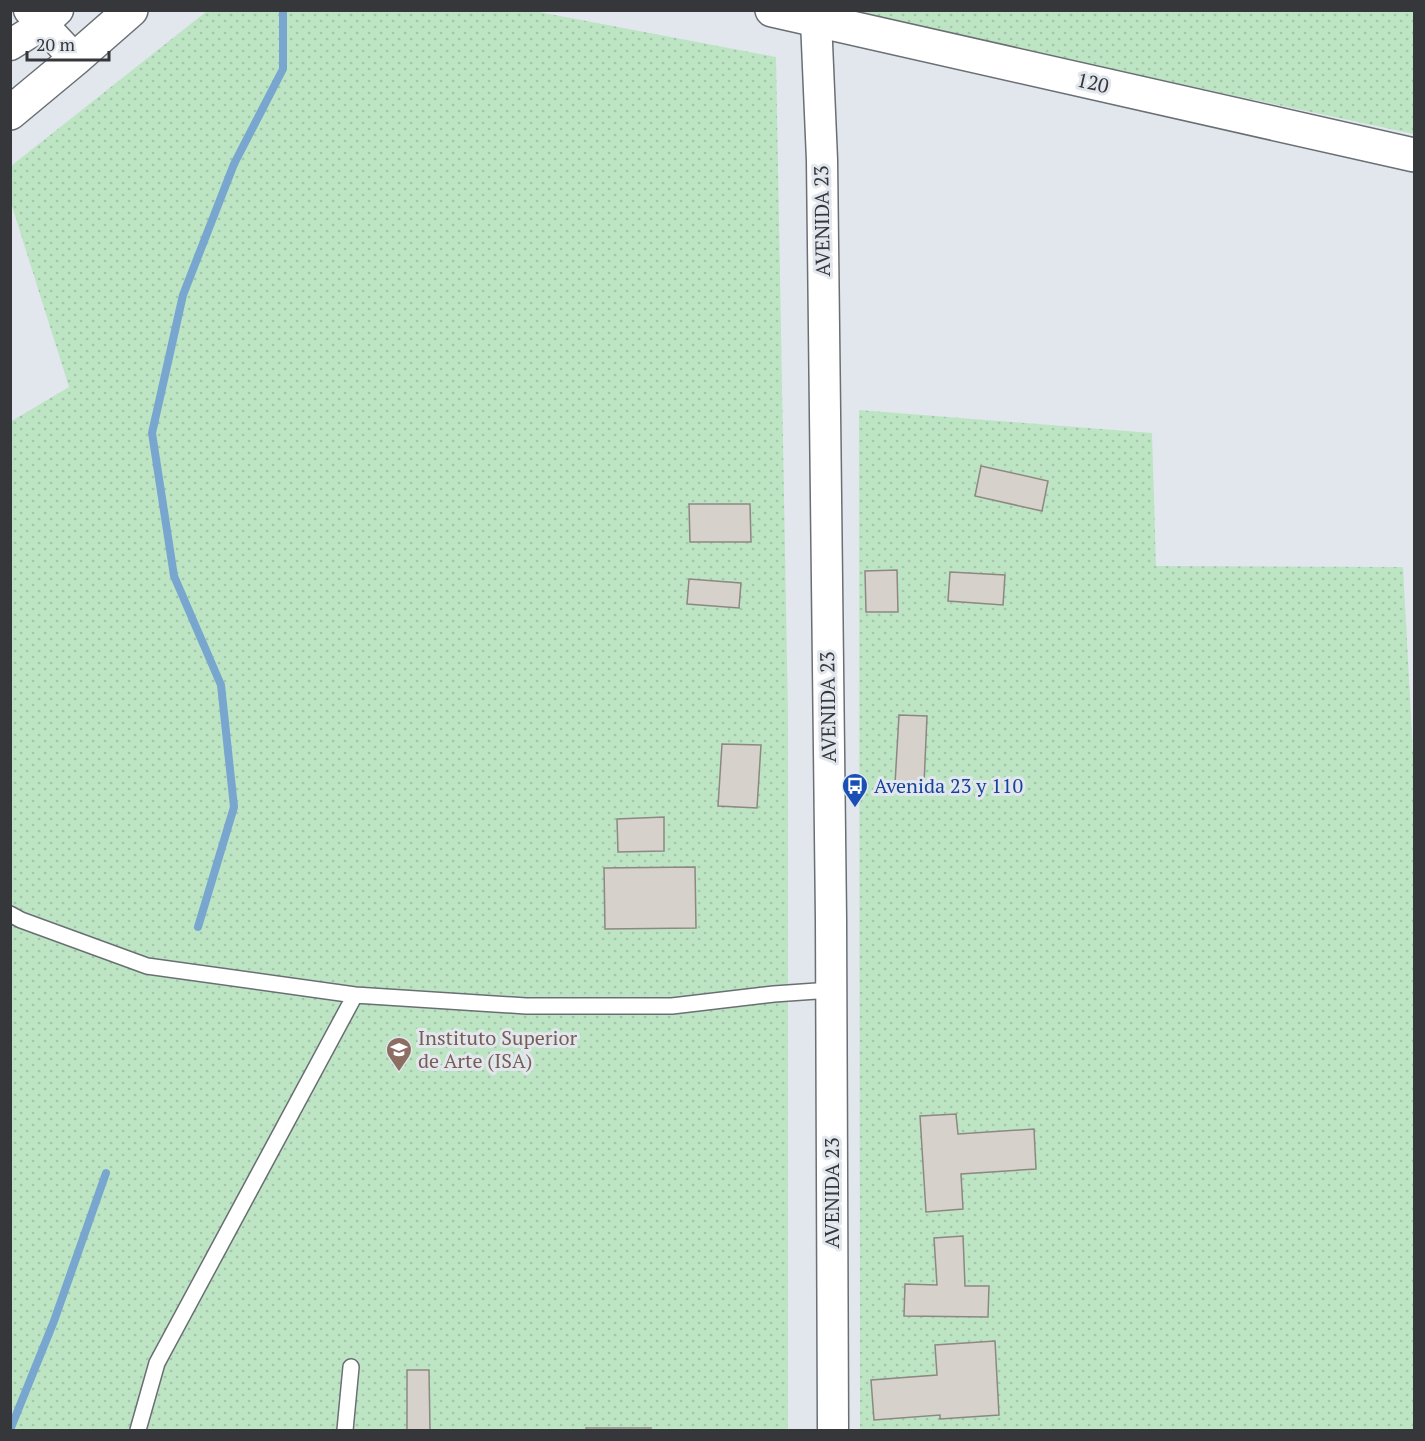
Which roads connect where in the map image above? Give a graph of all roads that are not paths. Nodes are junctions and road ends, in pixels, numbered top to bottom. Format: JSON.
{"nodes":[{"id":1,"x":130,"y":10,"type":"edge"},
{"id":2,"x":772,"y":10,"type":"edge"},
{"id":3,"x":43,"y":15,"type":"edge"},
{"id":4,"x":816,"y":20,"type":"junction"},
{"id":5,"x":10,"y":45,"type":"edge"},
{"id":6,"x":75,"y":59,"type":"junction"},
{"id":7,"x":10,"y":112,"type":"edge"},
{"id":8,"x":1414,"y":155,"type":"edge"},
{"id":9,"x":10,"y":914,"type":"edge"},
{"id":10,"x":831,"y":990,"type":"junction"},
{"id":11,"x":355,"y":995,"type":"junction"},
{"id":12,"x":351,"y":1367,"type":"dead end"},
{"id":13,"x":138,"y":1431,"type":"edge"},
{"id":14,"x":345,"y":1431,"type":"edge"},
{"id":15,"x":833,"y":1431,"type":"edge"}],
"edges":[{"from":1,"to":6,"type":"main road"},
{"from":2,"to":4,"type":"main road","name":"120"},
{"from":3,"to":5,"type":"street"},
{"from":3,"to":6,"type":"street"},
{"from":4,"to":8,"type":"main road","name":"120"},
{"from":4,"to":10,"type":"street","name":"AVENIDA 23"},
{"from":6,"to":7,"type":"main road"},
{"from":9,"to":11,"type":"lane"},
{"from":10,"to":11,"type":"lane"},
{"from":10,"to":15,"type":"street","name":"AVENIDA 23"},
{"from":11,"to":13,"type":"lane"},
{"from":12,"to":14,"type":"lane"}]}
